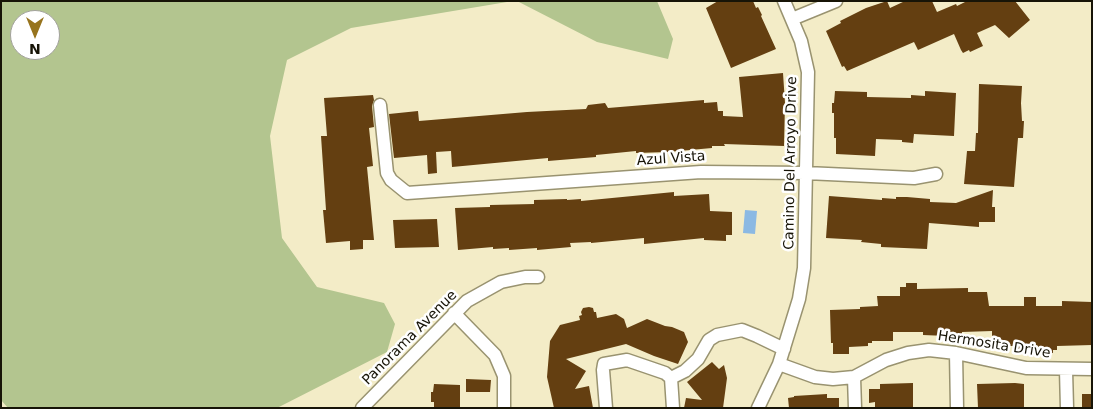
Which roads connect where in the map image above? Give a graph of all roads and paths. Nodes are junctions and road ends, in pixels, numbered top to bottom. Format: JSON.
{"nodes":[{"id":1,"x":784,"y":1,"type":"edge"},
{"id":2,"x":836,"y":1,"type":"edge"},
{"id":3,"x":792,"y":19,"type":"junction"},
{"id":4,"x":380,"y":105,"type":"dead end"},
{"id":5,"x":806,"y":173,"type":"junction"},
{"id":6,"x":936,"y":174,"type":"dead end"},
{"id":7,"x":538,"y":276,"type":"dead end"},
{"id":8,"x":454,"y":313,"type":"junction"},
{"id":9,"x":784,"y":349,"type":"junction"},
{"id":10,"x":956,"y":353,"type":"junction"},
{"id":11,"x":779,"y":364,"type":"junction"},
{"id":12,"x":1092,"y":369,"type":"edge"},
{"id":13,"x":1066,"y":370,"type":"junction"},
{"id":14,"x":854,"y":377,"type":"junction"},
{"id":15,"x":671,"y":378,"type":"junction"},
{"id":16,"x":362,"y":408,"type":"edge"},
{"id":17,"x":504,"y":408,"type":"edge"},
{"id":18,"x":606,"y":408,"type":"edge"},
{"id":19,"x":673,"y":408,"type":"edge"},
{"id":20,"x":758,"y":408,"type":"edge"},
{"id":21,"x":855,"y":408,"type":"edge"},
{"id":22,"x":957,"y":408,"type":"edge"},
{"id":23,"x":1067,"y":408,"type":"edge"}],
"edges":[{"from":1,"to":3,"type":"street","name":"Camino Del Arroyo Drive"},
{"from":2,"to":3,"type":"street"},
{"from":3,"to":5,"type":"street","name":"Camino Del Arroyo Drive"},
{"from":4,"to":5,"type":"street","name":"Azul Vista"},
{"from":5,"to":6,"type":"street","name":"Azul Vista"},
{"from":5,"to":9,"type":"street","name":"Camino Del Arroyo Drive"},
{"from":7,"to":8,"type":"street","name":"Panorama Avenue"},
{"from":8,"to":16,"type":"street","name":"Panorama Avenue"},
{"from":8,"to":17,"type":"street"},
{"from":9,"to":11,"type":"street","name":"Camino Del Arroyo Drive"},
{"from":9,"to":15,"type":"street"},
{"from":10,"to":13,"type":"street","name":"Hermosita Drive"},
{"from":10,"to":14,"type":"street","name":"Hermosita Drive"},
{"from":10,"to":22,"type":"street"},
{"from":11,"to":14,"type":"street","name":"Hermosita Drive"},
{"from":11,"to":20,"type":"street","name":"Camino Del Arroyo Drive"},
{"from":12,"to":13,"type":"street","name":"Hermosita Drive"},
{"from":13,"to":23,"type":"street"},
{"from":14,"to":21,"type":"street"},
{"from":15,"to":18,"type":"street"},
{"from":15,"to":19,"type":"street"}]}
